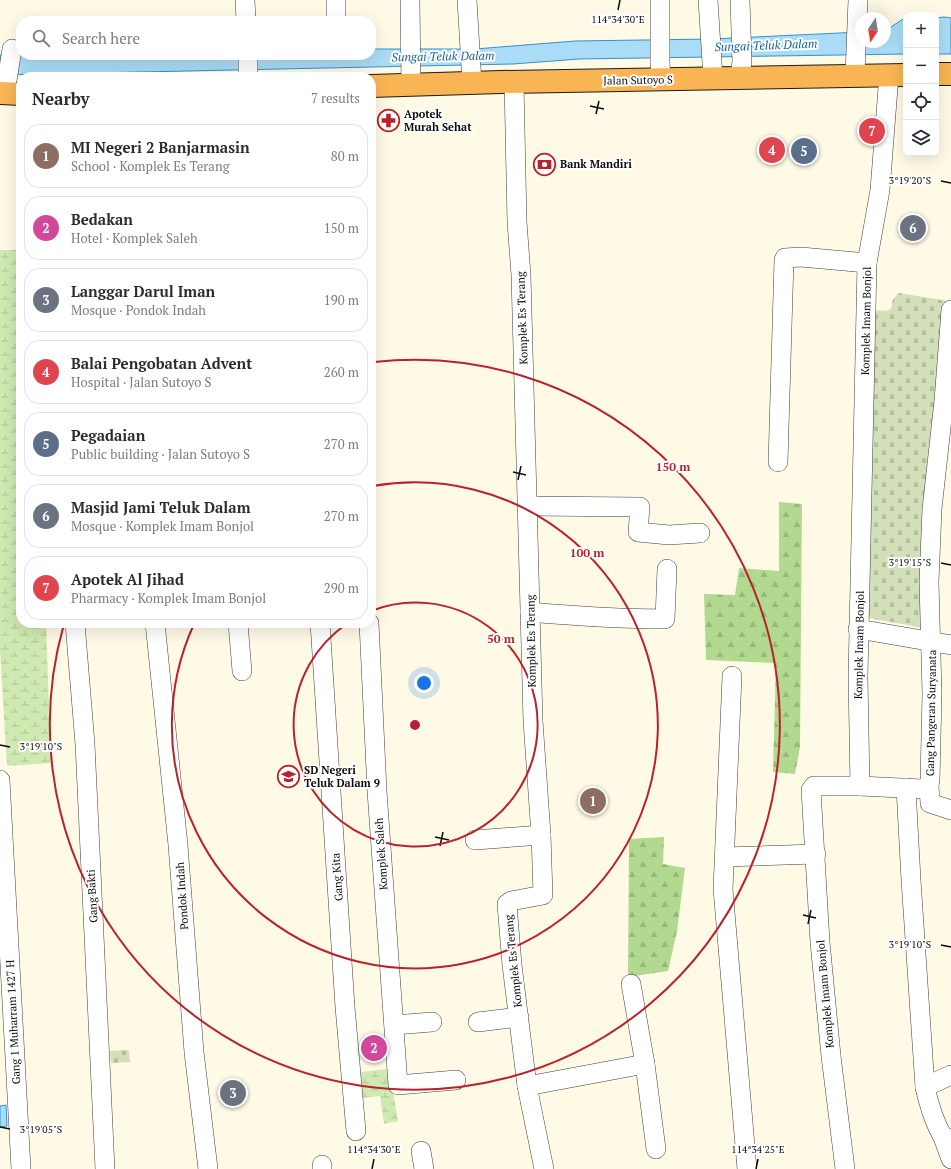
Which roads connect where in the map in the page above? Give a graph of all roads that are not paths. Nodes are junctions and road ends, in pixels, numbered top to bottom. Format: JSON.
{"nodes":[{"id":1,"x":245,"y":0,"type":"edge"},
{"id":2,"x":336,"y":0,"type":"edge"},
{"id":3,"x":410,"y":0,"type":"edge"},
{"id":4,"x":467,"y":0,"type":"edge"},
{"id":5,"x":660,"y":0,"type":"edge"},
{"id":6,"x":708,"y":0,"type":"edge"},
{"id":7,"x":740,"y":0,"type":"edge"},
{"id":8,"x":858,"y":0,"type":"edge"},
{"id":9,"x":246,"y":16,"type":"edge"},
{"id":10,"x":336,"y":16,"type":"edge"},
{"id":11,"x":12,"y":49,"type":"dead end"},
{"id":12,"x":855,"y":68,"type":"junction"},
{"id":13,"x":712,"y":69,"type":"junction"},
{"id":14,"x":741,"y":69,"type":"junction"},
{"id":15,"x":661,"y":71,"type":"junction"},
{"id":16,"x":939,"y":74,"type":"edge"},
{"id":17,"x":951,"y":74,"type":"edge"},
{"id":18,"x":897,"y":75,"type":"edge"},
{"id":19,"x":472,"y":77,"type":"junction"},
{"id":20,"x":411,"y":79,"type":"junction"},
{"id":21,"x":514,"y":83,"type":"junction"},
{"id":22,"x":376,"y":85,"type":"edge"},
{"id":23,"x":8,"y":90,"type":"edge"},
{"id":24,"x":867,"y":263,"type":"junction"},
{"id":25,"x":951,"y":310,"type":"edge"},
{"id":26,"x":945,"y":447,"type":"edge"},
{"id":27,"x":778,"y":462,"type":"dead end"},
{"id":28,"x":528,"y":506,"type":"junction"},
{"id":29,"x":700,"y":533,"type":"dead end"},
{"id":30,"x":667,"y":569,"type":"dead end"},
{"id":31,"x":530,"y":612,"type":"junction"},
{"id":32,"x":75,"y":628,"type":"edge"},
{"id":33,"x":156,"y":628,"type":"edge"},
{"id":34,"x":238,"y":628,"type":"edge"},
{"id":35,"x":320,"y":628,"type":"edge"},
{"id":36,"x":369,"y":628,"type":"edge"},
{"id":37,"x":858,"y":629,"type":"junction"},
{"id":38,"x":931,"y":642,"type":"junction"},
{"id":39,"x":951,"y":645,"type":"edge"},
{"id":40,"x":242,"y":671,"type":"dead end"},
{"id":41,"x":732,"y":676,"type":"dead end"},
{"id":42,"x":0,"y":780,"type":"edge"},
{"id":43,"x":929,"y":785,"type":"junction"},
{"id":44,"x":860,"y":786,"type":"junction"},
{"id":45,"x":906,"y":788,"type":"junction"},
{"id":46,"x":951,"y":810,"type":"edge"},
{"id":47,"x":541,"y":835,"type":"junction"},
{"id":48,"x":475,"y":840,"type":"dead end"},
{"id":49,"x":816,"y":854,"type":"junction"},
{"id":50,"x":724,"y":857,"type":"junction"},
{"id":51,"x":5,"y":966,"type":"edge"},
{"id":52,"x":631,"y":984,"type":"dead end"},
{"id":53,"x":518,"y":1017,"type":"junction"},
{"id":54,"x":432,"y":1022,"type":"dead end"},
{"id":55,"x":478,"y":1022,"type":"dead end"},
{"id":56,"x":394,"y":1025,"type":"junction"},
{"id":57,"x":644,"y":1064,"type":"junction"},
{"id":58,"x":951,"y":1075,"type":"edge"},
{"id":59,"x":456,"y":1080,"type":"dead end"},
{"id":60,"x":527,"y":1086,"type":"junction"},
{"id":61,"x":925,"y":1087,"type":"junction"},
{"id":62,"x":356,"y":1131,"type":"dead end"},
{"id":63,"x":947,"y":1138,"type":"edge"},
{"id":64,"x":656,"y":1149,"type":"dead end"},
{"id":65,"x":421,"y":1150,"type":"dead end"},
{"id":66,"x":951,"y":1159,"type":"edge"},
{"id":67,"x":21,"y":1169,"type":"edge"},
{"id":68,"x":105,"y":1169,"type":"edge"},
{"id":69,"x":208,"y":1169,"type":"edge"},
{"id":70,"x":424,"y":1169,"type":"edge"},
{"id":71,"x":544,"y":1169,"type":"edge"},
{"id":72,"x":747,"y":1169,"type":"edge"},
{"id":73,"x":846,"y":1169,"type":"edge"}],
"edges":[{"from":1,"to":9,"type":"street"},
{"from":2,"to":10,"type":"street"},
{"from":3,"to":20,"type":"street"},
{"from":4,"to":19,"type":"street"},
{"from":5,"to":15,"type":"street"},
{"from":6,"to":13,"type":"street"},
{"from":7,"to":14,"type":"street"},
{"from":8,"to":12,"type":"street"},
{"from":11,"to":23,"type":"street"},
{"from":12,"to":14,"type":"highway","name":"Jalan Sutoyo S"},
{"from":12,"to":18,"type":"highway","name":"Jalan Sutoyo S"},
{"from":13,"to":14,"type":"highway","name":"Jalan Sutoyo S"},
{"from":13,"to":15,"type":"highway","name":"Jalan Sutoyo S"},
{"from":15,"to":21,"type":"highway","name":"Jalan Sutoyo S"},
{"from":16,"to":17,"type":"highway"},
{"from":18,"to":24,"type":"street","name":"Komplek Imam Bonjol"},
{"from":19,"to":20,"type":"highway","name":"Jalan Sutoyo S"},
{"from":19,"to":21,"type":"highway","name":"Jalan Sutoyo S"},
{"from":20,"to":22,"type":"highway","name":"Jalan Sutoyo S"},
{"from":21,"to":28,"type":"street","name":"Komplek Es Terang"},
{"from":24,"to":27,"type":"street"},
{"from":24,"to":37,"type":"street","name":"Komplek Imam Bonjol"},
{"from":25,"to":26,"type":"street","name":"Gang Pangeran Suryanata"},
{"from":26,"to":38,"type":"street","name":"Gang Pangeran Suryanata"},
{"from":28,"to":29,"type":"street"},
{"from":28,"to":31,"type":"street","name":"Komplek Es Terang"},
{"from":30,"to":31,"type":"street"},
{"from":31,"to":47,"type":"street","name":"Komplek Es Terang"},
{"from":32,"to":68,"type":"street","name":"Gang Bakti"},
{"from":33,"to":69,"type":"street","name":"Pondok Indah"},
{"from":34,"to":40,"type":"street"},
{"from":35,"to":62,"type":"street","name":"Gang Kita"},
{"from":36,"to":56,"type":"street","name":"Komplek Saleh"},
{"from":37,"to":38,"type":"street","name":"Gang Pangeran Suryanata"},
{"from":37,"to":44,"type":"street","name":"Komplek Imam Bonjol"},
{"from":38,"to":39,"type":"street"},
{"from":38,"to":43,"type":"street","name":"Gang Pangeran Suryanata"},
{"from":41,"to":50,"type":"street"},
{"from":42,"to":51,"type":"street","name":"Gang 1 Muharram 1427 H"},
{"from":43,"to":45,"type":"street","name":"Gang Pangeran Suryanata"},
{"from":43,"to":46,"type":"street"},
{"from":44,"to":45,"type":"street","name":"Gang Pangeran Suryanata"},
{"from":44,"to":49,"type":"street","name":"Komplek Imam Bonjol"},
{"from":45,"to":61,"type":"street"},
{"from":47,"to":48,"type":"street"},
{"from":47,"to":53,"type":"street","name":"Komplek Es Terang"},
{"from":49,"to":50,"type":"street"},
{"from":49,"to":73,"type":"street","name":"Komplek Imam Bonjol"},
{"from":50,"to":72,"type":"street"},
{"from":51,"to":67,"type":"street","name":"Gang 1 Muharram 1427 H"},
{"from":52,"to":57,"type":"street"},
{"from":53,"to":55,"type":"street"},
{"from":53,"to":60,"type":"street","name":"Komplek Es Terang"},
{"from":54,"to":56,"type":"street"},
{"from":56,"to":59,"type":"street","name":"Komplek Saleh"},
{"from":57,"to":60,"type":"street"},
{"from":57,"to":64,"type":"street"},
{"from":58,"to":61,"type":"street"},
{"from":60,"to":71,"type":"street","name":"Komplek Es Terang"},
{"from":61,"to":63,"type":"street"},
{"from":63,"to":66,"type":"street"},
{"from":65,"to":70,"type":"street"}]}
